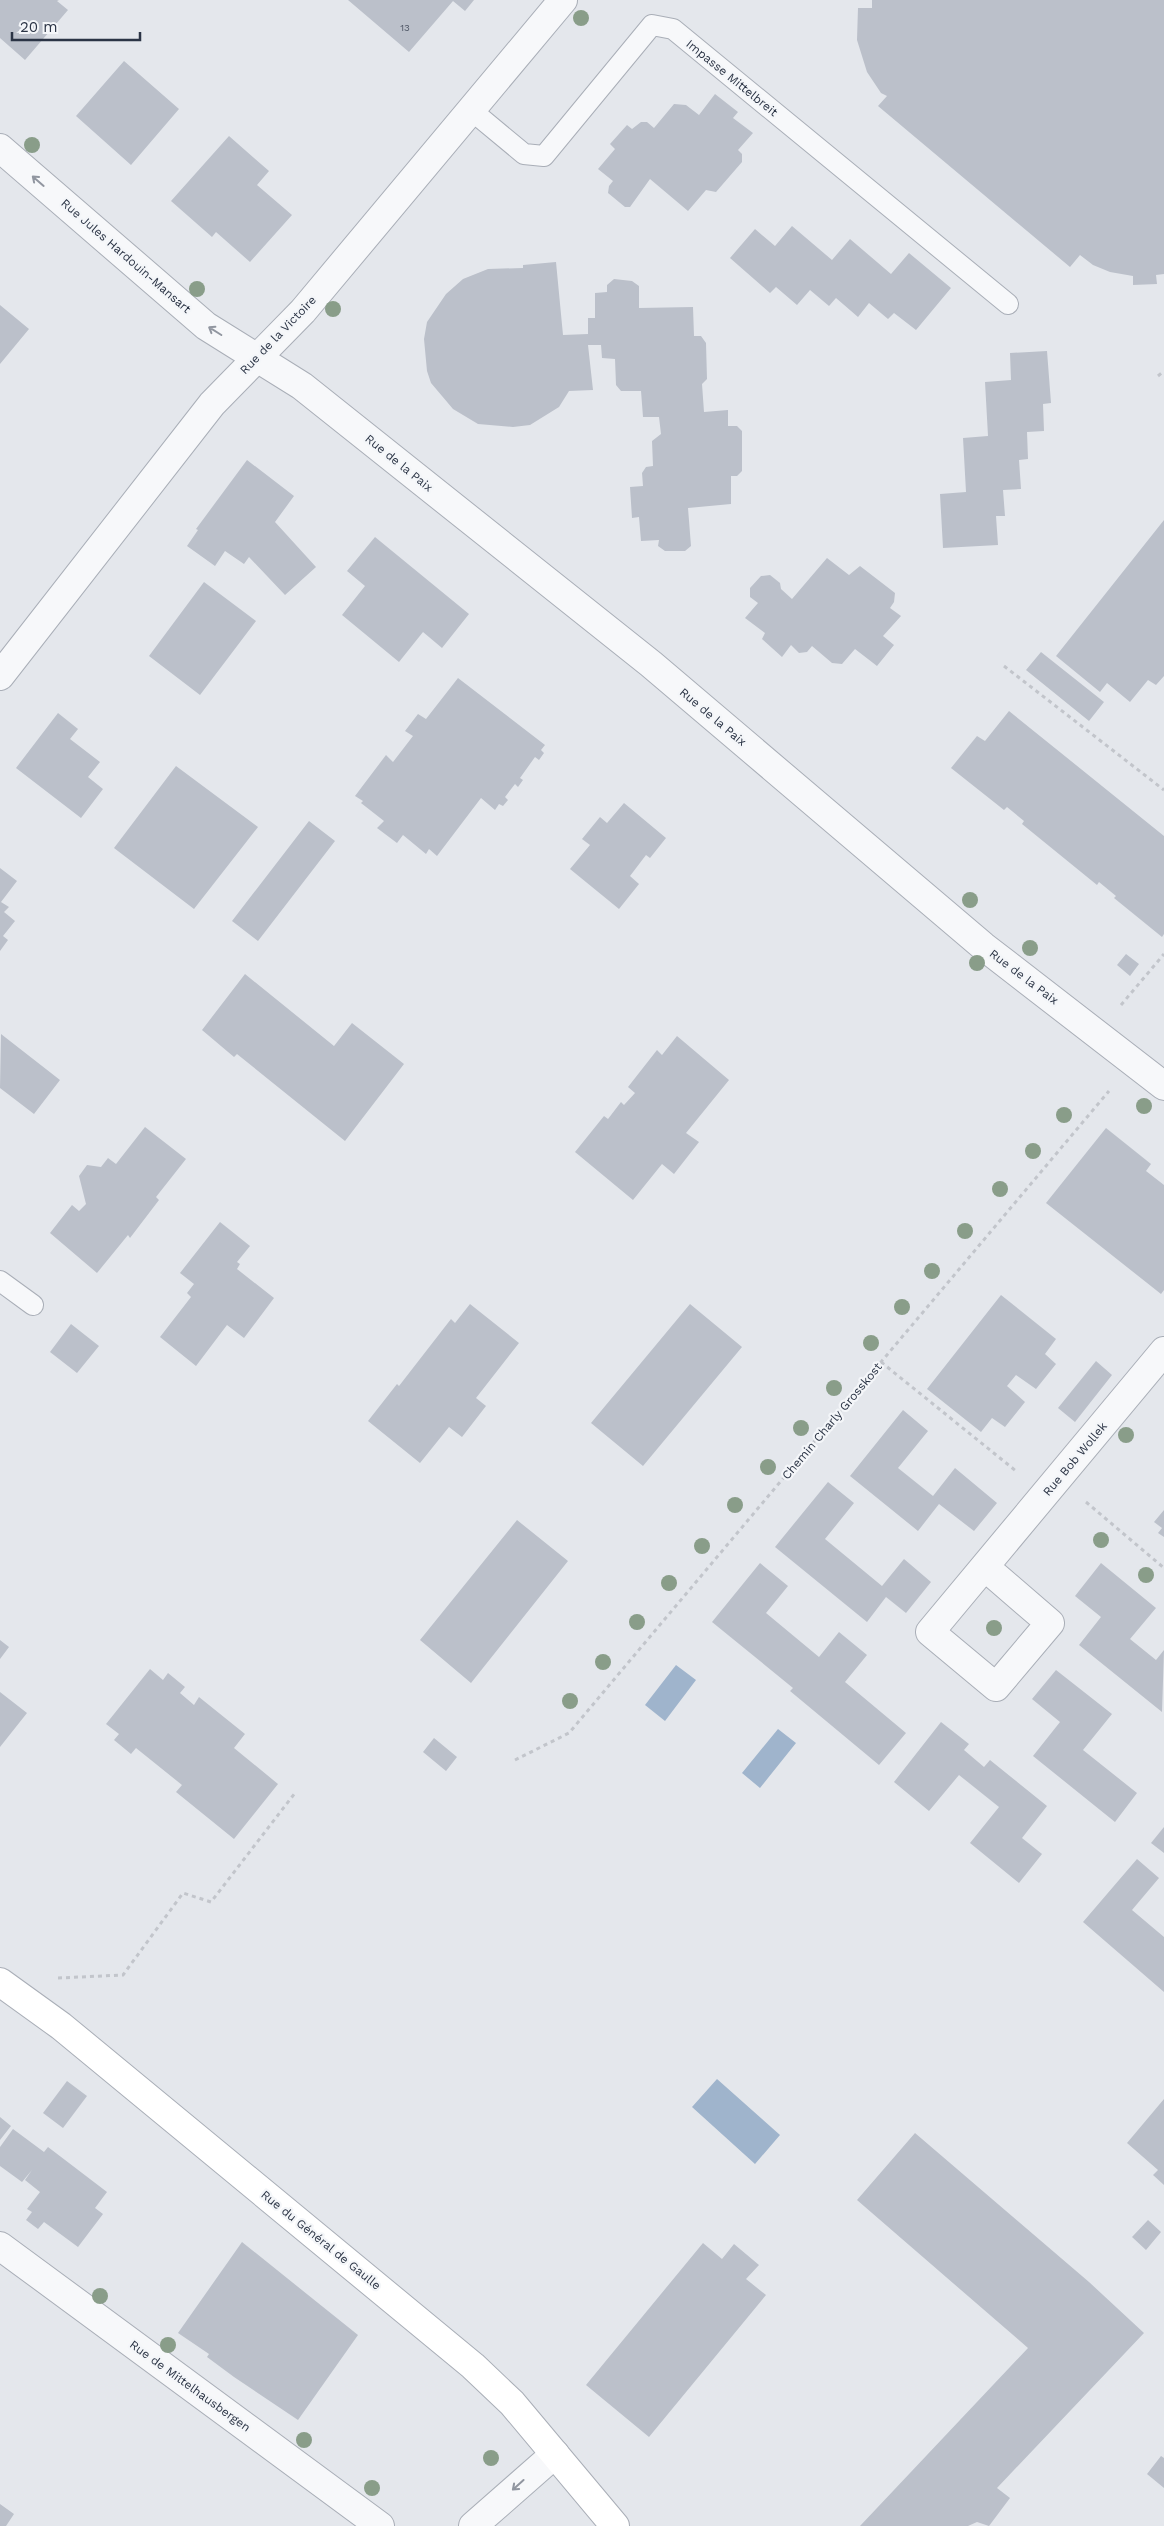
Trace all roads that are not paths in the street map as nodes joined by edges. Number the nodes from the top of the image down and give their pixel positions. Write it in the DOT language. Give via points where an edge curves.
graph roads {
  1 [pos="563,0"];
  2 [pos="471,110"];
  3 [pos="0,148"];
  4 [pos="1008,304"];
  5 [pos="256,358"];
  6 [pos="0,676"];
  7 [pos="1164,1086"];
  8 [pos="0,1281"];
  9 [pos="33,1306"];
  10 [pos="1164,1351"];
  11 [pos="985,1567"];
  12 [pos="0,1982"];
  13 [pos="0,2246"];
  14 [pos="555,2454"];
  15 [pos="380,2526"];
  16 [pos="473,2526"];
  17 [pos="615,2526"];
  1 -- 2 [label="street, Rue de la Victoire"];
  2 -- 4 [label="lane, Impasse Mittelbreit" via="524,154 544,156 652,25 673,28"];
  2 -- 5 [label="street, Rue de la Victoire" via="303,311"];
  5 -- 3 [label="street, Rue Jules Hardouin-Mansart, one-way" via="206,326"];
  5 -- 6 [label="street, Rue de la Victoire" via="212,404"];
  5 -- 7 [label="street, Rue de la Paix" via="302,386 643,658 983,946"];
  8 -- 9 [label="lane"];
  10 -- 11 [label="street, Rue Bob Wollek"];
  12 -- 14 [label="street, Rue du Général de Gaulle" via="61,2026 473,2366 512,2403"];
  13 -- 15 [label="street, Rue de Mittelhausbergen"];
  14 -- 16 [label="street, one-way"];
  14 -- 17 [label="street, Rue du Général de Gaulle"];
}
